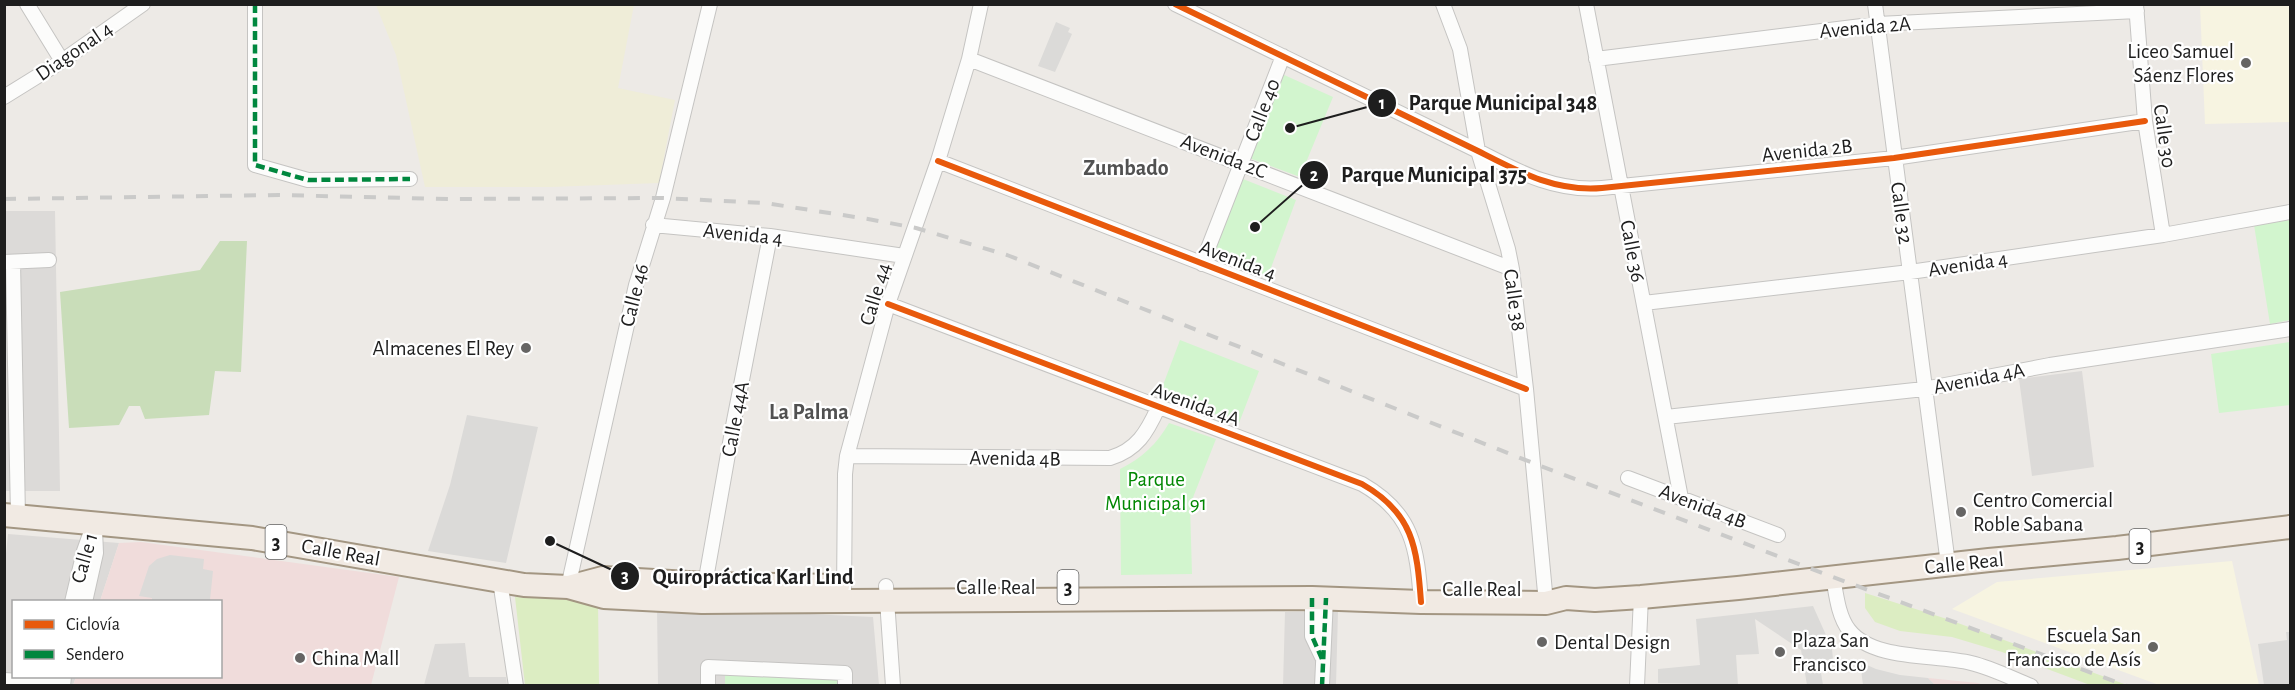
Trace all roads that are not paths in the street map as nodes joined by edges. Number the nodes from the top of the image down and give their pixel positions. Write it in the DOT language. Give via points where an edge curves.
graph roads {
  1 [pos="27,4"];
  2 [pos="143,4"];
  3 [pos="255,4"];
  4 [pos="710,4"];
  5 [pos="981,4"];
  6 [pos="1175,4"];
  7 [pos="1443,4"];
  8 [pos="1586,4"];
  9 [pos="1875,4"];
  10 [pos="2137,8"];
  11 [pos="1878,24"];
  12 [pos="1282,56"];
  13 [pos="969,59"];
  14 [pos="1596,59"];
  15 [pos="62,61"];
  16 [pos="4,97"];
  17 [pos="2145,121"];
  18 [pos="1478,151"];
  19 [pos="1894,158"];
  20 [pos="938,161"];
  21 [pos="1242,163"];
  22 [pos="410,179"];
  23 [pos="1620,186"];
  24 [pos="2290,212"];
  25 [pos="653,225"];
  26 [pos="2163,235"];
  27 [pos="770,236"];
  28 [pos="904,256"];
  29 [pos="49,260"];
  30 [pos="9,262"];
  31 [pos="1202,264"];
  32 [pos="1512,269"];
  33 [pos="1910,272"];
  34 [pos="1644,303"];
  35 [pos="888,304"];
  36 [pos="2290,329"];
  37 [pos="1526,389"];
  38 [pos="1924,389"];
  39 [pos="1158,408"];
  40 [pos="1666,417"];
  41 [pos="847,456"];
  42 [pos="1628,478"];
  43 [pos="1681,498"];
  44 [pos="11,515"];
  45 [pos="94,523"];
  46 [pos="2290,527"];
  47 [pos="1778,535"];
  48 [pos="1948,564"];
  49 [pos="1833,577"];
  50 [pos="501,581"];
  51 [pos="568,587"];
  52 [pos="704,593"];
  53 [pos="844,593"];
  54 [pos="886,594"];
  55 [pos="1421,596"];
  56 [pos="80,597"];
  57 [pos="1553,597"];
  58 [pos="1641,597"];
  59 [pos="1319,598"];
  60 [pos="4,680"];
  61 [pos="56,680"];
  62 [pos="516,686"];
  63 [pos="708,686"];
  64 [pos="845,686"];
  65 [pos="893,686"];
  66 [pos="1322,686"];
  67 [pos="1637,686"];
  68 [pos="2031,686"];
  1 -- 15 [label="street"];
  2 -- 15 [label="street, Diagonal 4"];
  3 -- 22 [label="street" via="255,165 308,180"];
  4 -- 25 [label="street, Calle 46"];
  5 -- 13 [label="street, Calle 44"];
  6 -- 12 [label="street, Avenida 2B"];
  7 -- 18 [label="street, Calle 38" via="1460,49"];
  8 -- 14 [label="street, Calle 36"];
  9 -- 11 [label="street, Calle 32"];
  10 -- 11 [label="street, Avenida 2A"];
  10 -- 17 [label="street, Calle 30"];
  11 -- 14 [label="street, Avenida 2A"];
  11 -- 19 [label="street, Calle 32"];
  12 -- 18 [label="street, Avenida 2B"];
  12 -- 21 [label="street, Calle 40"];
  13 -- 20 [label="street, Calle 44"];
  13 -- 21 [label="street, Avenida 2C"];
  14 -- 23 [label="street, Calle 36"];
  15 -- 16 [label="street, Diagonal 4"];
  17 -- 19 [label="street, Avenida 2B"];
  17 -- 26 [label="street, Calle 30"];
  18 -- 23 [label="street, Avenida 2B" via="1544,183 1574,189"];
  18 -- 32 [label="street, Calle 38"];
  19 -- 23 [label="street, Avenida 2B"];
  19 -- 33 [label="street, Calle 32"];
  20 -- 28 [label="street, Calle 44"];
  20 -- 31 [label="street, Avenida 4"];
  21 -- 31 [label="street, Calle 40"];
  21 -- 32 [label="street, Avenida 2C"];
  23 -- 34 [label="street, Calle 36"];
  24 -- 26 [label="street, Avenida 4"];
  25 -- 27 [label="street, Avenida 4"];
  25 -- 51 [label="street, Calle 46"];
  26 -- 33 [label="street, Avenida 4"];
  27 -- 28 [label="street, Avenida 4"];
  27 -- 52 [label="street, Calle 44A"];
  28 -- 35 [label="street, Calle 44"];
  29 -- 30 [label="street"];
  30 -- 44 [label="street"];
  31 -- 37 [label="street, Avenida 4"];
  32 -- 37 [label="street, Calle 38"];
  33 -- 34 [label="street, Avenida 4"];
  33 -- 38 [label="street, Calle 32"];
  34 -- 40 [label="street, Calle 36"];
  35 -- 39 [label="street, Avenida 4A"];
  35 -- 41 [label="street, Calle 44"];
  36 -- 38 [label="street, Avenida 4A" via="2050,365"];
  37 -- 57 [label="street, Calle 38"];
  38 -- 40 [label="street, Avenida 4A"];
  38 -- 48 [label="street, Calle 32"];
  39 -- 41 [label="street, Avenida 4B" via="1139,443 1110,458"];
  39 -- 55 [label="street, Avenida 4A" via="1377,493 1405,523"];
  40 -- 43 [label="street, Calle 36"];
  41 -- 53 [label="street, Calle 44"];
  42 -- 43 [label="street, Avenida 4B"];
  43 -- 47 [label="street, Avenida 4B"];
  44 -- 45 [label="main road, Calle Real / 3"];
  45 -- 50 [label="main road, Calle Real / 3" via="252,538"];
  45 -- 56 [label="street, Calle 1" via="96,553"];
  46 -- 48 [label="main road, Calle Real / 3"];
  48 -- 49 [label="main road, Calle Real / 3"];
  49 -- 58 [label="main road, Calle Real / 3"];
  49 -- 68 [label="street" via="1845,623 1864,641 1898,653 1969,662"];
  50 -- 51 [label="main road, Calle Real / 3"];
  50 -- 62 [label="street"];
  51 -- 52 [label="main road, Calle Real / 3" via="603,578"];
  52 -- 53 [label="main road, Calle Real / 3"];
  53 -- 54 [label="main road, Calle Real / 3"];
  54 -- 55 [label="main road, Calle Real / 3" via="1318,587"];
  54 -- 59 [label="main road, Calle Real / 3"];
  54 -- 65 [label="street"];
  55 -- 57 [label="main road, Calle Real / 3"];
  55 -- 59 [label="main road, Calle Real / 3"];
  57 -- 58 [label="main road, Calle Real / 3"];
  58 -- 67 [label="street"];
  59 -- 66 [label="street" via="1312,636 1324,662"];
  60 -- 61 [label="street"];
  63 -- 64 [label="street" via="708,667 845,673"];
}
